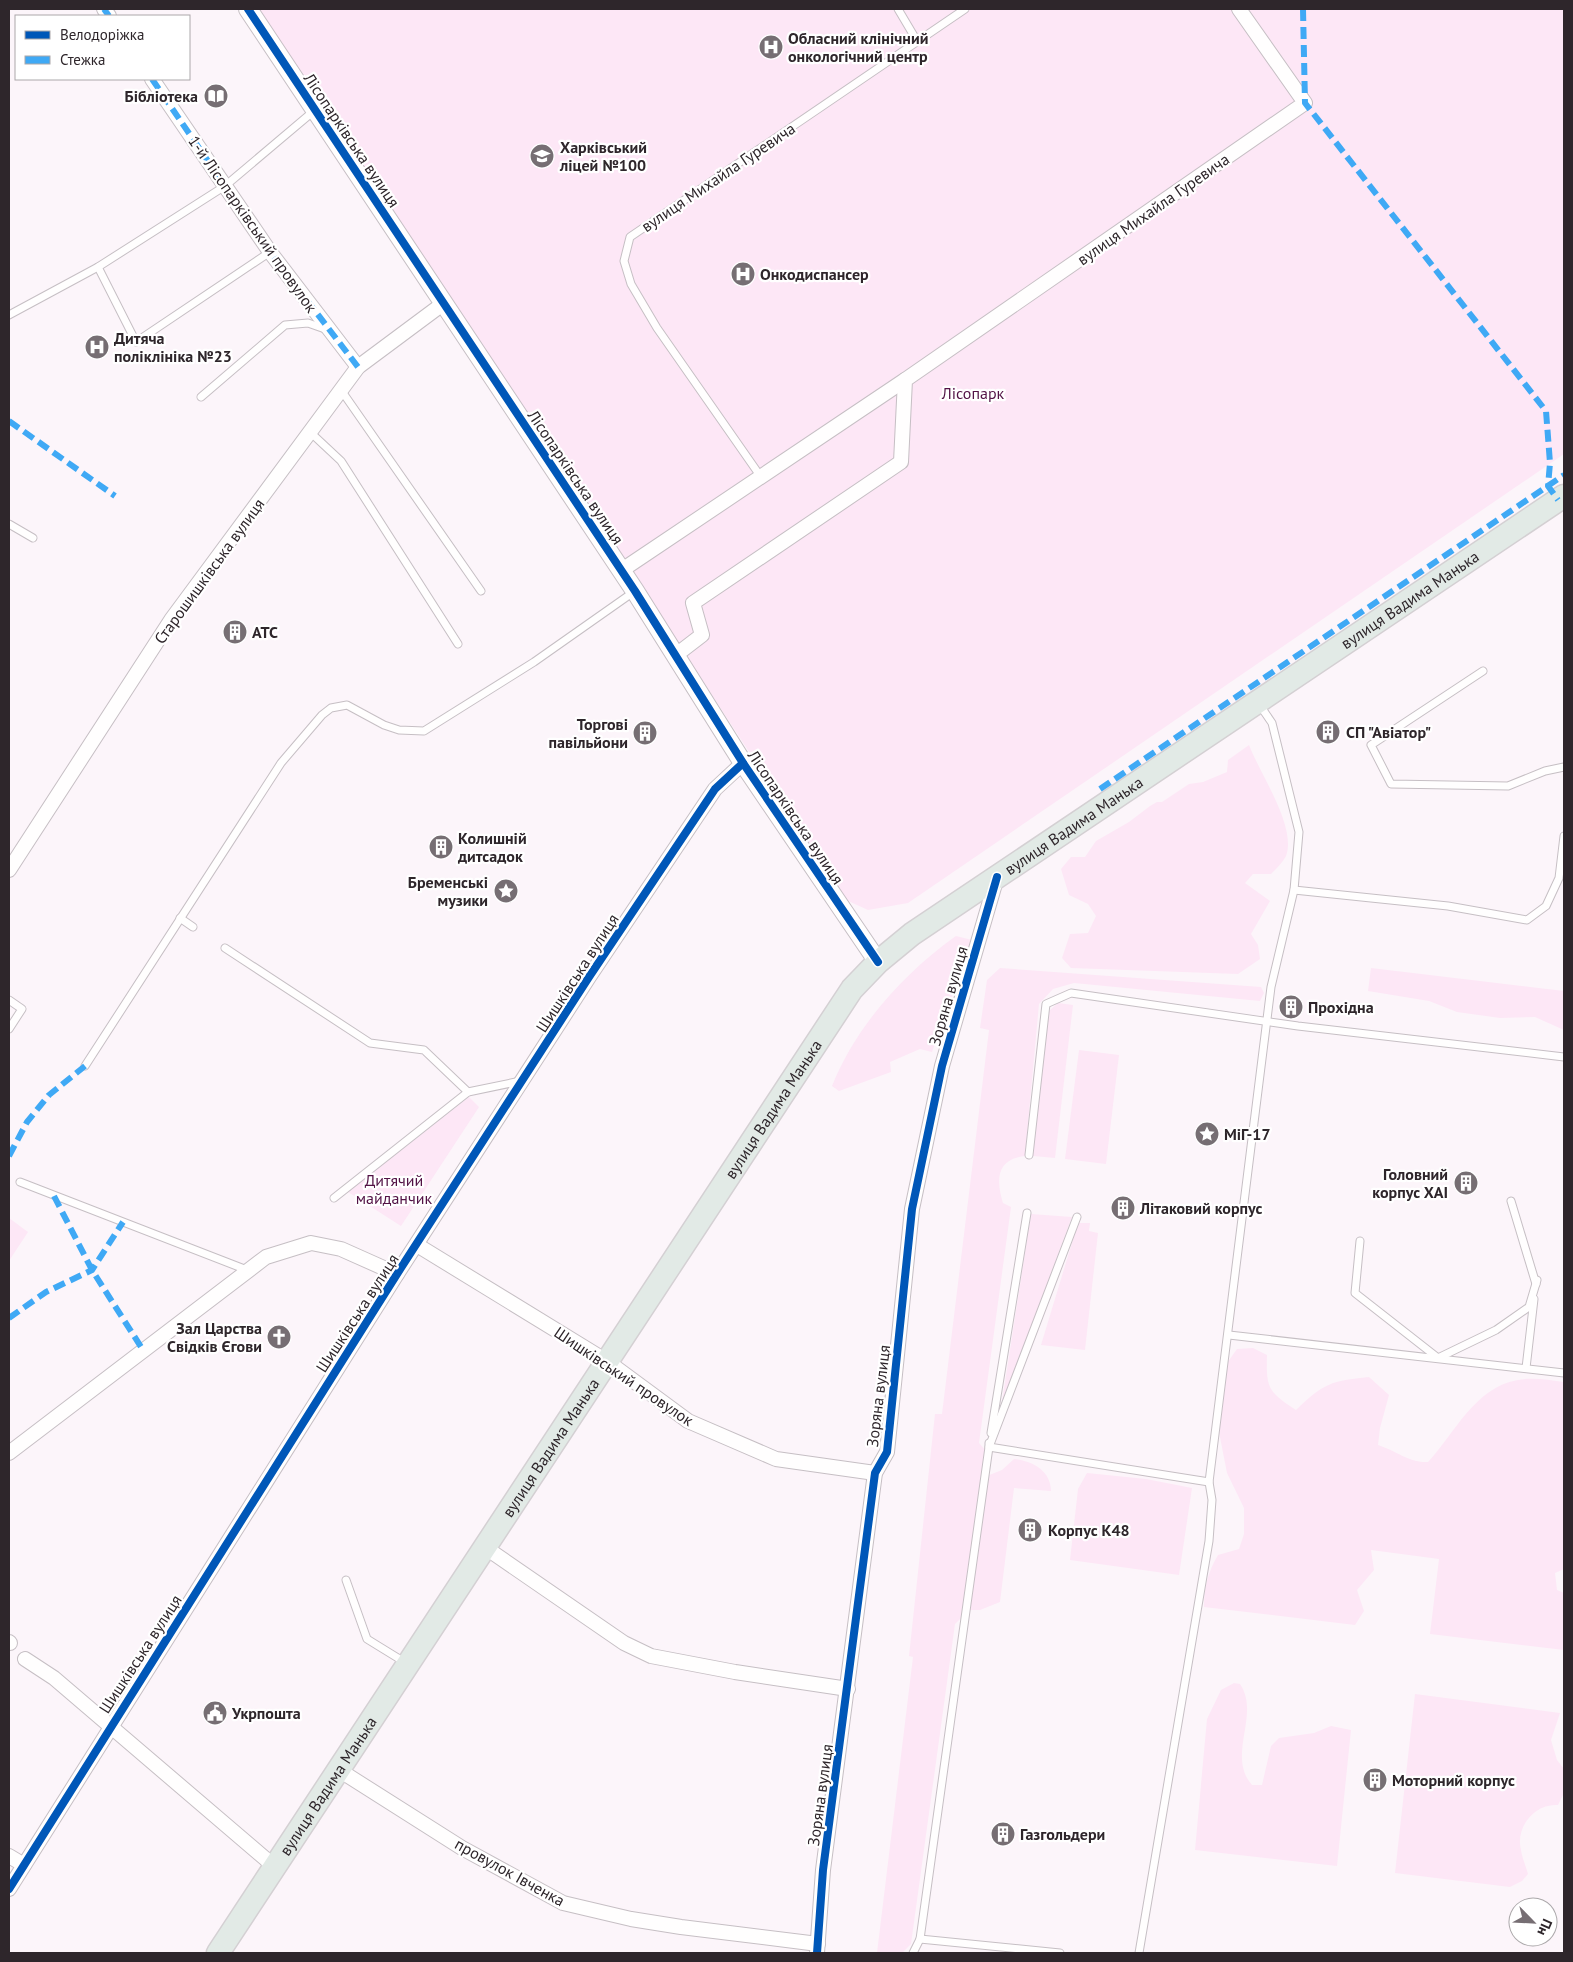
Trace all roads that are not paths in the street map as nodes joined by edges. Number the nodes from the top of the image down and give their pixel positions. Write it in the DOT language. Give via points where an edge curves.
graph roads {
  1 [pos="248,9"];
  2 [pos="898,9"];
  3 [pos="965,9"];
  4 [pos="1239,9"];
  5 [pos="917,41"];
  6 [pos="153,80"];
  7 [pos="315,110"];
  8 [pos="225,186"];
  9 [pos="270,252"];
  10 [pos="98,267"];
  11 [pos="444,303"];
  12 [pos="9,315"];
  13 [pos="330,331"];
  14 [pos="358,367"];
  15 [pos="905,380"];
  16 [pos="341,390"];
  17 [pos="201,397"];
  18 [pos="310,432"];
  19 [pos="761,477"];
  20 [pos="1561,501"];
  21 [pos="9,524"];
  22 [pos="33,538"];
  23 [pos="622,570"];
  24 [pos="481,591"];
  25 [pos="635,591"];
  26 [pos="458,644"];
  27 [pos="676,655"];
  28 [pos="1483,671"];
  29 [pos="1258,702"];
  30 [pos="743,763"];
  31 [pos="1564,767"];
  32 [pos="1564,836"];
  33 [pos="9,870"];
  34 [pos="997,877"];
  35 [pos="1294,890"];
  36 [pos="180,918"];
  37 [pos="193,927"];
  38 [pos="225,948"];
  39 [pos="878,962"];
  40 [pos="9,1000"];
  41 [pos="1269,1021"];
  42 [pos="9,1029"];
  43 [pos="1564,1057"];
  44 [pos="85,1066"];
  45 [pos="524,1081"];
  46 [pos="468,1092"];
  47 [pos="1029,1155"];
  48 [pos="20,1182"];
  49 [pos="334,1198"];
  50 [pos="1511,1201"];
  51 [pos="1027,1213"];
  52 [pos="1077,1217"];
  53 [pos="1360,1241"];
  54 [pos="417,1245"];
  55 [pos="247,1270"];
  56 [pos="397,1274"];
  57 [pos="1537,1280"];
  58 [pos="1229,1335"];
  59 [pos="1438,1358"];
  60 [pos="608,1362"];
  61 [pos="1526,1368"];
  62 [pos="1564,1372"];
  63 [pos="989,1447"];
  64 [pos="9,1453"];
  65 [pos="875,1473"];
  66 [pos="1209,1482"];
  67 [pos="486,1548"];
  68 [pos="346,1580"];
  69 [pos="25,1659"];
  70 [pos="408,1665"];
  71 [pos="848,1689"];
  72 [pos="110,1725"];
  73 [pos="339,1770"];
  74 [pos="9,1856"];
  75 [pos="24,1865"];
  76 [pos="275,1867"];
  77 [pos="9,1889"];
  78 [pos="920,1939"];
  79 [pos="817,1949"];
  80 [pos="218,1953"];
  81 [pos="913,1953"];
  82 [pos="1060,1953"];
  83 [pos="1139,1953"];
  1 -- 7 [label="street, Лісопарківська вулиця"];
  2 -- 5 [label="lane"];
  3 -- 5 [label="lane, вулиця Михайла Гуревича"];
  4 -- 15 [label="street, вулиця Михайла Гуревича" via="1305,103"];
  5 -- 19 [label="lane, вулиця Михайла Гуревича" via="630,237 625,248 626,273 635,291 657,328"];
  6 -- 8 [label="street, 1-й Лісопарківський провулок"];
  7 -- 8 [label="lane"];
  7 -- 11 [label="street, Лісопарківська вулиця"];
  8 -- 9 [label="street, 1-й Лісопарківський провулок"];
  8 -- 10 [label="lane"];
  9 -- 10 [label="lane" via="136,342"];
  9 -- 13 [label="street, 1-й Лісопарківський провулок"];
  10 -- 12 [label="lane"];
  11 -- 14 [label="street, Старошишківська вулиця"];
  11 -- 23 [label="street, Лісопарківська вулиця"];
  13 -- 14 [label="street, 1-й Лісопарківський провулок"];
  13 -- 17 [label="lane" via="308,323 285,325"];
  14 -- 16 [label="street, Старошишківська вулиця"];
  15 -- 19 [label="street, вулиця Михайла Гуревича"];
  15 -- 27 [label="street" via="901,462 694,603 702,635"];
  16 -- 18 [label="street, Старошишківська вулиця"];
  16 -- 24 [label="lane"];
  18 -- 26 [label="lane" via="341,461"];
  18 -- 33 [label="street, Старошишківська вулиця" via="171,620"];
  19 -- 23 [label="street, вулиця Михайла Гуревича"];
  20 -- 29 [label="main road, вулиця Вадима Манька"];
  21 -- 22 [label="lane"];
  23 -- 25 [label="street, Лісопарківська вулиця"];
  25 -- 27 [label="street, Лісопарківська вулиця"];
  25 -- 36 [label="lane" via="534,662 424,732 384,725 347,705 331,708 281,763"];
  27 -- 30 [label="street, Лісопарківська вулиця"];
  28 -- 31 [label="lane" via="1372,745 1391,784 1508,786"];
  29 -- 34 [label="main road, вулиця Вадима Манька"];
  29 -- 35 [label="lane" via="1272,723 1299,832"];
  30 -- 39 [label="street, Лісопарківська вулиця"];
  30 -- 45 [label="street, Шишківська вулиця" via="715,789"];
  32 -- 35 [label="lane" via="1559,878 1546,906 1527,920 1448,906"];
  34 -- 39 [label="main road, вулиця Вадима Манька" via="912,934"];
  34 -- 65 [label="street, Зоряна вулиця" via="942,1066 912,1208 887,1452"];
  35 -- 41 [label="lane" via="1271,986"];
  36 -- 37 [label="lane"];
  36 -- 44 [label="lane"];
  38 -- 46 [label="lane" via="370,1043 424,1050"];
  39 -- 60 [label="main road, вулиця Вадима Манька" via="839,1008"];
  40 -- 42 [label="lane" via="22,1010"];
  41 -- 43 [label="lane"];
  41 -- 47 [label="lane" via="1070,993 1046,1004"];
  41 -- 58 [label="lane"];
  45 -- 46 [label="lane"];
  45 -- 54 [label="street, Шишківська вулиця"];
  46 -- 49 [label="lane"];
  48 -- 55 [label="lane"];
  50 -- 57 [label="lane"];
  51 -- 63 [label="lane"];
  52 -- 63 [label="lane"];
  53 -- 59 [label="lane" via="1355,1293"];
  54 -- 56 [label="street, Шишківська вулиця"];
  54 -- 60 [label="street, Шишківський провулок"];
  55 -- 56 [label="street, Шишківська вулиця" via="266,1257 311,1243 341,1250"];
  55 -- 64 [label="street, Шишківська вулиця"];
  56 -- 72 [label="street, Шишківська вулиця"];
  57 -- 59 [label="lane" via="1529,1307 1496,1330"];
  57 -- 61 [label="lane"];
  58 -- 59 [label="lane"];
  58 -- 66 [label="lane"];
  59 -- 61 [label="lane"];
  60 -- 65 [label="street, Шишківський провулок" via="688,1421 737,1444 776,1459"];
  60 -- 67 [label="main road, вулиця Вадима Манька"];
  61 -- 62 [label="lane"];
  63 -- 66 [label="lane"];
  63 -- 78 [label="lane"];
  65 -- 71 [label="street, Зоряна вулиця"];
  66 -- 83 [label="lane" via="1212,1500 1209,1541"];
  67 -- 70 [label="main road, вулиця Вадима Манька"];
  67 -- 71 [label="street" via="624,1643 650,1656"];
  68 -- 70 [label="lane" via="367,1639"];
  69 -- 72 [label="street" via="54,1678"];
  70 -- 73 [label="main road, вулиця Вадима Манька"];
  71 -- 79 [label="street, Зоряна вулиця"];
  72 -- 75 [label="street, Шишківська вулиця"];
  72 -- 76 [label="street"];
  73 -- 76 [label="main road, вулиця Вадима Манька"];
  73 -- 79 [label="street, провулок Івченка" via="462,1848 563,1903 631,1919"];
  74 -- 75 [label="street"];
  75 -- 77 [label="street, Шишківська вулиця"];
  76 -- 80 [label="main road, вулиця Вадима Манька"];
  78 -- 81 [label="lane"];
  78 -- 82 [label="lane"];
}
